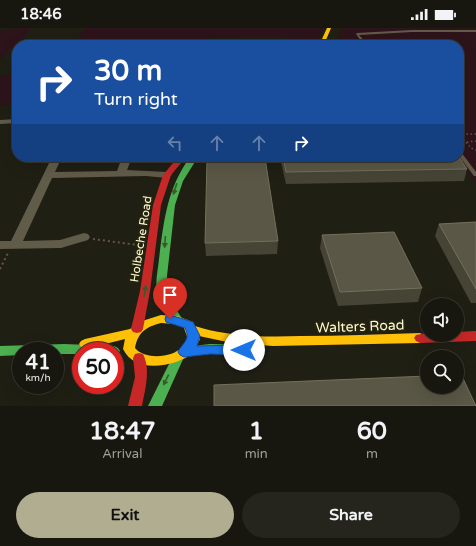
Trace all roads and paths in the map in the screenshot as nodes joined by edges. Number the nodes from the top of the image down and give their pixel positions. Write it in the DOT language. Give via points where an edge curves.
graph roads {
  1 [pos="329,28"];
  2 [pos="336,28"];
  3 [pos="476,32"];
  4 [pos="324,40"];
  5 [pos="330,40"];
  6 [pos="362,40"];
  7 [pos="12,121"];
  8 [pos="0,122"];
  9 [pos="464,134"];
  10 [pos="476,134"];
  11 [pos="464,140"];
  12 [pos="476,141"];
  13 [pos="466,142"];
  14 [pos="476,150"];
  15 [pos="464,159"];
  16 [pos="56,162"];
  17 [pos="125,162"];
  18 [pos="178,162"];
  19 [pos="189,162"];
  20 [pos="121,174"];
  21 [pos="49,175"];
  22 [pos="167,175"];
  23 [pos="476,175"];
  24 [pos="84,237"];
  25 [pos="0,245"];
  26 [pos="14,245"];
  27 [pos="151,247"];
  28 [pos="0,269"];
  29 [pos="177,320"];
  30 [pos="192,329"];
  31 [pos="135,331"];
  32 [pos="476,336"];
  33 [pos="294,342"];
  34 [pos="64,349"];
  35 [pos="72,349"];
  36 [pos="0,351"];
  37 [pos="12,351"];
  38 [pos="124,353"];
  39 [pos="181,354"];
  40 [pos="136,355"];
  41 [pos="134,406"];
  42 [pos="155,406"];
  1 -- 4 [label="street"];
  2 -- 5 [label="street"];
  3 -- 6 [label="lane" via="412,31 357,34"];
  7 -- 8 [label="street"];
  9 -- 10 [label="path"];
  11 -- 13 [label="path"];
  12 -- 13 [label="path"];
  13 -- 14 [label="path"];
  15 -- 23 [label="lane"];
  16 -- 21 [label="street"];
  17 -- 20 [label="street"];
  18 -- 22 [label="street, Holbeche Road"];
  19 -- 29 [label="street, Holbeche Road, one-way" via="175,188 166,232 162,288 166,304"];
  20 -- 21 [label="street"];
  20 -- 22 [label="street"];
  21 -- 26 [label="street"];
  22 -- 27 [label="street, Holbeche Road" via="157,205"];
  24 -- 26 [label="street" via="61,244"];
  24 -- 27 [label="path"];
  25 -- 26 [label="street"];
  26 -- 28 [label="path"];
  31 -- 27 [label="street, Holbeche Road, one-way" via="145,291"];
  29 -- 30 [label="street"];
  29 -- 31 [label="street" via="152,321"];
  30 -- 33 [label="street, Walters Road" via="214,337"];
  30 -- 39 [label="street" via="194,336 191,344"];
  31 -- 34 [label="street"];
  31 -- 40 [label="street" via="129,340 129,346"];
  32 -- 33 [label="street, Walters Road"];
  33 -- 39 [label="street, Walters Road" via="275,347"];
  34 -- 35 [label="street"];
  36 -- 37 [label="street"];
  38 -- 40 [label="street"];
  39 -- 40 [label="street" via="158,361"];
  39 -- 42 [label="street, one-way"];
  40 -- 41 [label="street" via="142,376"];
}
